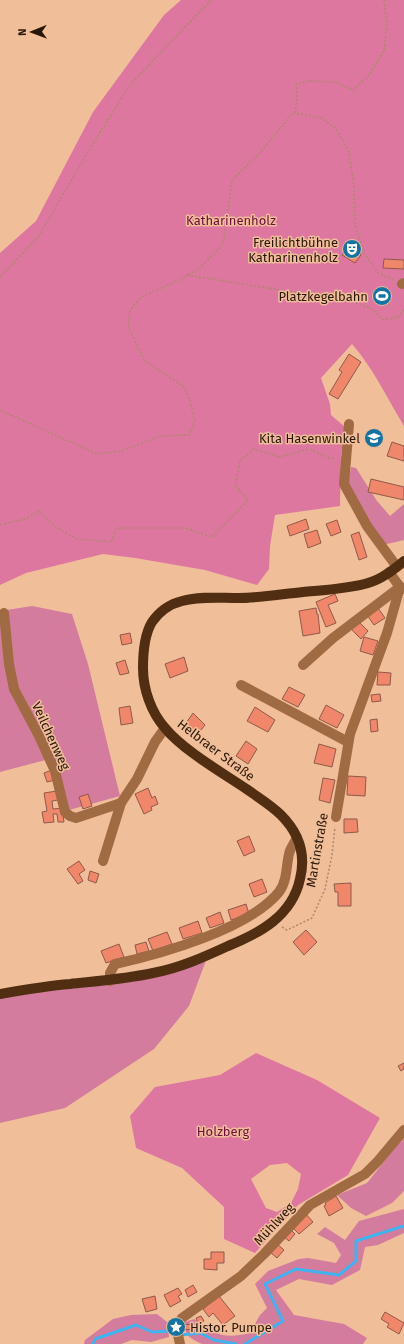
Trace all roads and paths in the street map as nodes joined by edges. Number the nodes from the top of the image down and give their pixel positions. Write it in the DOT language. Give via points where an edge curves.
graph roads {
  1 [pos="212,0"];
  2 [pos="384,0"];
  3 [pos="295,111"];
  4 [pos="187,276"];
  5 [pos="0,277"];
  6 [pos="403,284"];
  7 [pos="404,310"];
  8 [pos="0,410"];
  9 [pos="350,424"];
  10 [pos="345,461"];
  11 [pos="0,525"];
  12 [pos="397,567"];
  13 [pos="402,588"];
  14 [pos="4,613"];
  15 [pos="303,665"];
  16 [pos="241,685"];
  17 [pos="165,728"];
  18 [pos="348,742"];
  19 [pos="121,803"];
  20 [pos="336,817"];
  21 [pos="297,838"];
  22 [pos="103,861"];
  23 [pos="272,923"];
  24 [pos="110,980"];
  25 [pos="0,994"];
  26 [pos="404,1130"];
  27 [pos="180,1344"];
  1 -- 5 [label="path" via="129,86 39,236"];
  2 -- 3 [label="path" via="387,23 384,51 367,78 353,90 336,82 310,81 296,84"];
  3 -- 4 [label="path" via="258,155 232,180 223,244 200,268"];
  3 -- 6 [label="path" via="322,118 336,129 348,149 354,185 355,224 364,253 378,273"];
  4 -- 7 [label="path" via="299,293 339,294 370,308 384,320 398,317"];
  4 -- 8 [label="path" via="141,297 130,310 128,326 144,360 184,388 195,420 189,435 160,436 121,451 97,454"];
  9 -- 10 [label="street"];
  10 -- 11 [label="path" via="309,449 279,457 254,449 240,461 235,485 248,500 212,537 186,528 117,528 111,542 77,539 57,528 40,511 28,518"];
  10 -- 12 [label="street" via="344,484 349,496"];
  12 -- 13 [label="street"];
  12 -- 17 [label="main road, Helbraer Straße" via="369,582 337,588 259,597 187,600 167,608 156,617 149,629 143,665 149,699"];
  13 -- 15 [label="street" via="333,638"];
  13 -- 18 [label="street, Martinstraße"];
  14 -- 19 [label="street, Veilchenweg" via="14,690 55,771 65,812 76,818"];
  16 -- 18 [label="street"];
  17 -- 19 [label="street"];
  17 -- 21 [label="main road, Helbraer Straße" via="192,752 272,807 287,822"];
  18 -- 20 [label="street, Martinstraße"];
  19 -- 22 [label="street"];
  20 -- 23 [label="path, Martinstraße" via="325,889 312,918 287,930"];
  21 -- 23 [label="main road, Helbraer Straße" via="303,861 299,888 289,905"];
  21 -- 24 [label="street" via="289,853 286,876 280,891 266,906 248,918 206,936 115,964 110,973"];
  23 -- 24 [label="main road, Helbraer Straße" via="246,939 186,964 154,973"];
  24 -- 25 [label="main road, Helbraer Straße"];
  26 -- 27 [label="street, Mühlweg" via="365,1174 310,1205 241,1276 182,1318 177,1333"];
}
